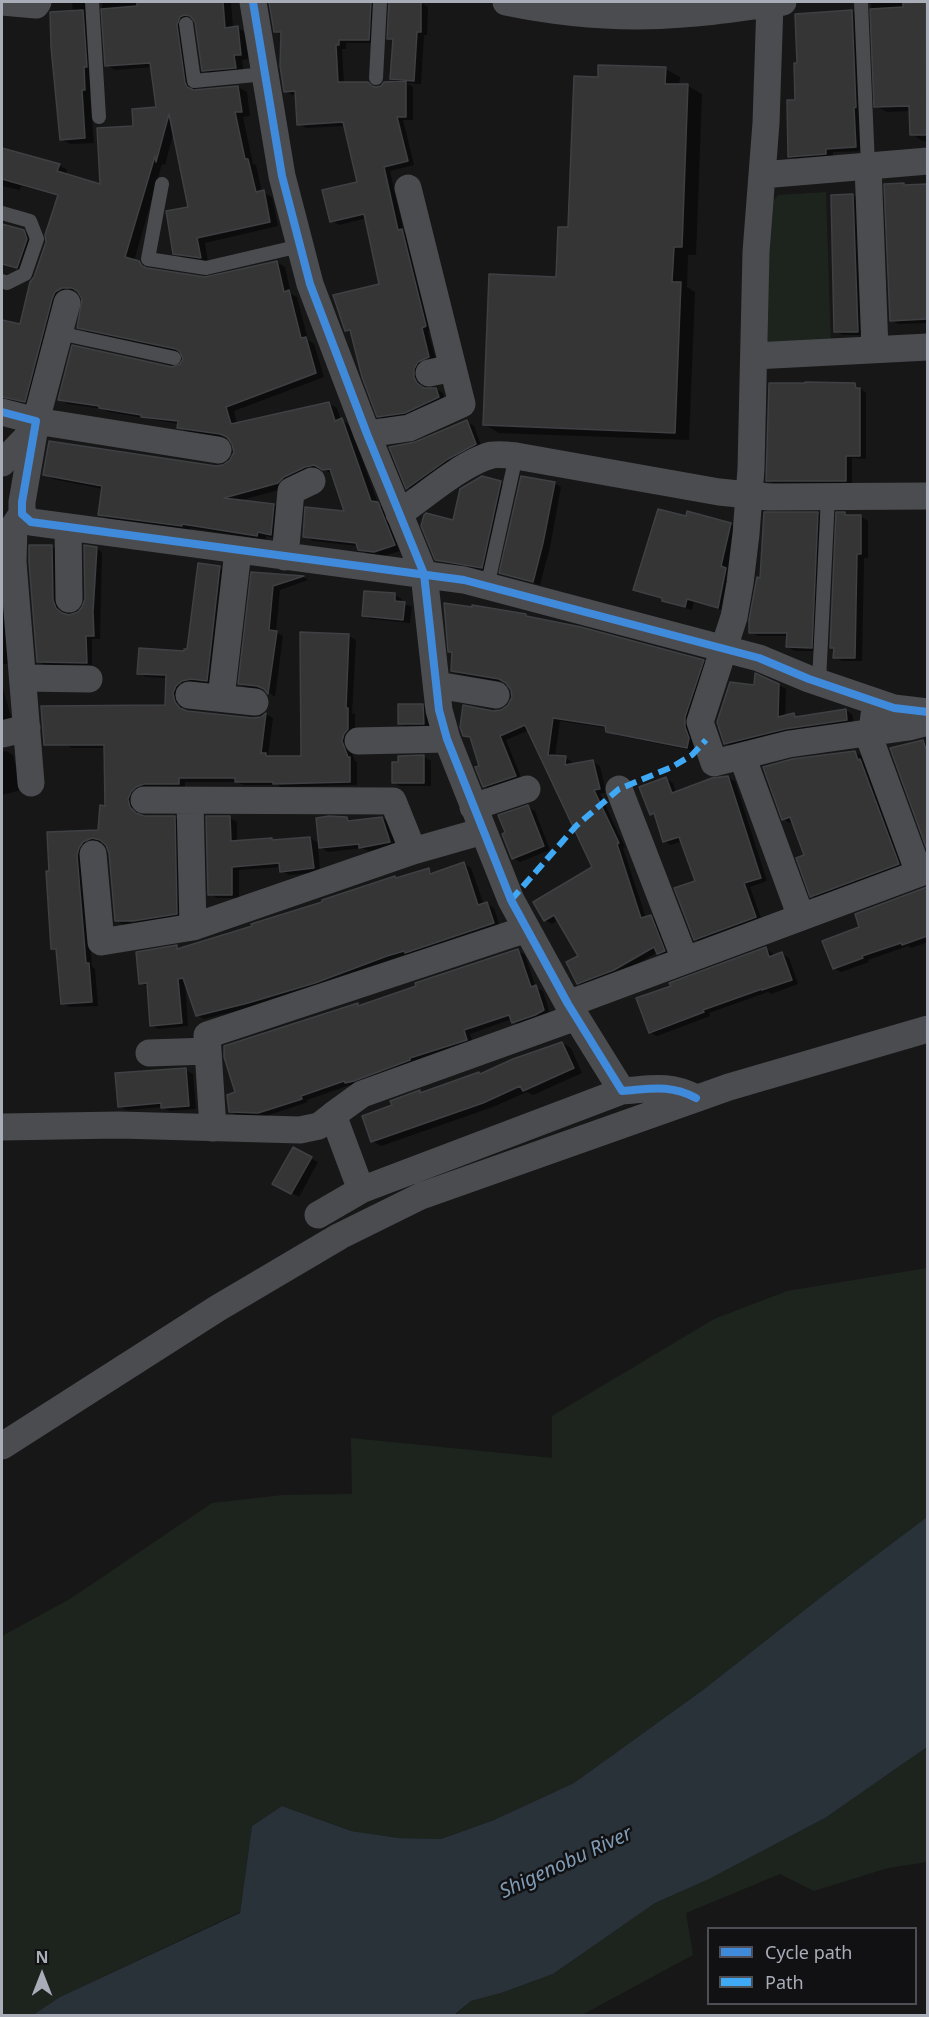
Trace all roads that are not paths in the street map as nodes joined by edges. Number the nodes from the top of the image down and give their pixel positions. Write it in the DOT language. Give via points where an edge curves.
graph roads {
  1 [pos="2,2"];
  2 [pos="92,2"];
  3 [pos="254,2"];
  4 [pos="380,2"];
  5 [pos="506,2"];
  6 [pos="777,2"];
  7 [pos="861,2"];
  8 [pos="44,3"];
  9 [pos="684,8"];
  10 [pos="186,24"];
  11 [pos="265,74"];
  12 [pos="376,78"];
  13 [pos="99,117"];
  14 [pos="927,161"];
  15 [pos="868,166"];
  16 [pos="762,175"];
  17 [pos="162,184"];
  18 [pos="408,188"];
  19 [pos="2,213"];
  20 [pos="300,246"];
  21 [pos="2,281"];
  22 [pos="67,303"];
  23 [pos="59,333"];
  24 [pos="927,346"];
  25 [pos="875,349"];
  26 [pos="754,356"];
  27 [pos="174,358"];
  28 [pos="2,412"];
  29 [pos="35,425"];
  30 [pos="367,434"];
  31 [pos="218,450"];
  32 [pos="516,456"];
  33 [pos="2,463"];
  34 [pos="312,481"];
  35 [pos="749,496"];
  36 [pos="828,496"];
  37 [pos="927,496"];
  38 [pos="22,514"];
  39 [pos="399,514"];
  40 [pos="68,527"];
  41 [pos="238,551"];
  42 [pos="285,557"];
  43 [pos="424,574"];
  44 [pos="487,587"];
  45 [pos="69,599"];
  46 [pos="723,649"];
  47 [pos="22,678"];
  48 [pos="89,679"];
  49 [pos="819,682"];
  50 [pos="437,685"];
  51 [pos="189,695"];
  52 [pos="496,695"];
  53 [pos="221,698"];
  54 [pos="864,699"];
  55 [pos="255,702"];
  56 [pos="927,712"];
  57 [pos="927,723"];
  58 [pos="14,731"];
  59 [pos="872,732"];
  60 [pos="447,739"];
  61 [pos="358,741"];
  62 [pos="742,756"];
  63 [pos="32,783"];
  64 [pos="527,789"];
  65 [pos="619,789"];
  66 [pos="144,800"];
  67 [pos="190,801"];
  68 [pos="478,819"];
  69 [pos="413,851"];
  70 [pos="93,854"];
  71 [pos="923,871"];
  72 [pos="801,917"];
  73 [pos="193,927"];
  74 [pos="527,929"];
  75 [pos="685,960"];
  76 [pos="572,1010"];
  77 [pos="927,1029"];
  78 [pos="208,1050"];
  79 [pos="149,1053"];
  80 [pos="622,1091"];
  81 [pos="696,1098"];
  82 [pos="333,1115"];
  83 [pos="2,1126"];
  84 [pos="213,1128"];
  85 [pos="361,1190"];
  86 [pos="318,1215"];
  87 [pos="2,1446"];
  1 -- 8 [label="street"];
  2 -- 13 [label="lane"];
  3 -- 11 [label="street"];
  4 -- 12 [label="lane"];
  5 -- 9 [label="street" via="612,16"];
  6 -- 9 [label="street"];
  6 -- 16 [label="street"];
  7 -- 15 [label="lane"];
  10 -- 11 [label="lane" via="194,81"];
  11 -- 20 [label="street" via="282,176"];
  14 -- 15 [label="street"];
  15 -- 16 [label="street"];
  15 -- 25 [label="street"];
  16 -- 26 [label="street"];
  17 -- 20 [label="lane" via="148,259 206,268"];
  18 -- 30 [label="street" via="441,371 462,404 409,428"];
  19 -- 21 [label="lane" via="30,221 37,239 25,274 8,283"];
  20 -- 30 [label="street" via="310,284"];
  22 -- 23 [label="street"];
  23 -- 27 [label="lane"];
  23 -- 29 [label="street"];
  24 -- 25 [label="street"];
  25 -- 26 [label="street"];
  26 -- 35 [label="street"];
  28 -- 29 [label="street"];
  29 -- 31 [label="street"];
  29 -- 33 [label="street"];
  29 -- 38 [label="street"];
  30 -- 39 [label="street"];
  32 -- 35 [label="street"];
  32 -- 39 [label="street" via="495,454 480,459"];
  32 -- 44 [label="lane"];
  34 -- 42 [label="street" via="291,491"];
  35 -- 36 [label="street"];
  35 -- 46 [label="street" via="740,583"];
  36 -- 37 [label="street"];
  36 -- 49 [label="lane"];
  38 -- 40 [label="street" via="31,522"];
  38 -- 47 [label="street" via="14,526 13,562"];
  39 -- 43 [label="street"];
  40 -- 41 [label="street"];
  40 -- 45 [label="street"];
  41 -- 42 [label="street"];
  41 -- 53 [label="street"];
  42 -- 43 [label="street"];
  43 -- 44 [label="street"];
  43 -- 50 [label="street"];
  44 -- 46 [label="street"];
  46 -- 49 [label="street" via="759,658"];
  46 -- 62 [label="street" via="700,722 714,763"];
  47 -- 48 [label="street"];
  47 -- 58 [label="street"];
  49 -- 54 [label="street"];
  50 -- 52 [label="street"];
  50 -- 60 [label="street" via="438,710"];
  51 -- 53 [label="street"];
  53 -- 55 [label="street"];
  54 -- 56 [label="street"];
  54 -- 59 [label="street" via="874,713"];
  57 -- 59 [label="street"];
  58 -- 63 [label="street"];
  59 -- 62 [label="street" via="789,744"];
  59 -- 71 [label="street" via="871,742"];
  60 -- 61 [label="street"];
  60 -- 68 [label="street"];
  62 -- 72 [label="street"];
  64 -- 68 [label="street"];
  65 -- 75 [label="street"];
  66 -- 67 [label="street"];
  67 -- 69 [label="street" via="393,801"];
  67 -- 73 [label="street"];
  68 -- 69 [label="street"];
  68 -- 74 [label="street"];
  69 -- 73 [label="street"];
  70 -- 73 [label="street" via="101,942"];
  71 -- 72 [label="street"];
  72 -- 75 [label="street"];
  74 -- 76 [label="street"];
  74 -- 78 [label="street" via="207,1035"];
  75 -- 76 [label="street"];
  76 -- 80 [label="street"];
  76 -- 82 [label="street" via="362,1094"];
  77 -- 81 [label="street"];
  78 -- 79 [label="street"];
  78 -- 84 [label="street"];
  80 -- 81 [label="street" via="669,1088"];
  80 -- 85 [label="street"];
  81 -- 87 [label="street" via="421,1196 340,1236 218,1308"];
  82 -- 84 [label="street" via="319,1126 300,1130"];
  82 -- 85 [label="street"];
  83 -- 84 [label="street"];
  85 -- 86 [label="street"];
}
